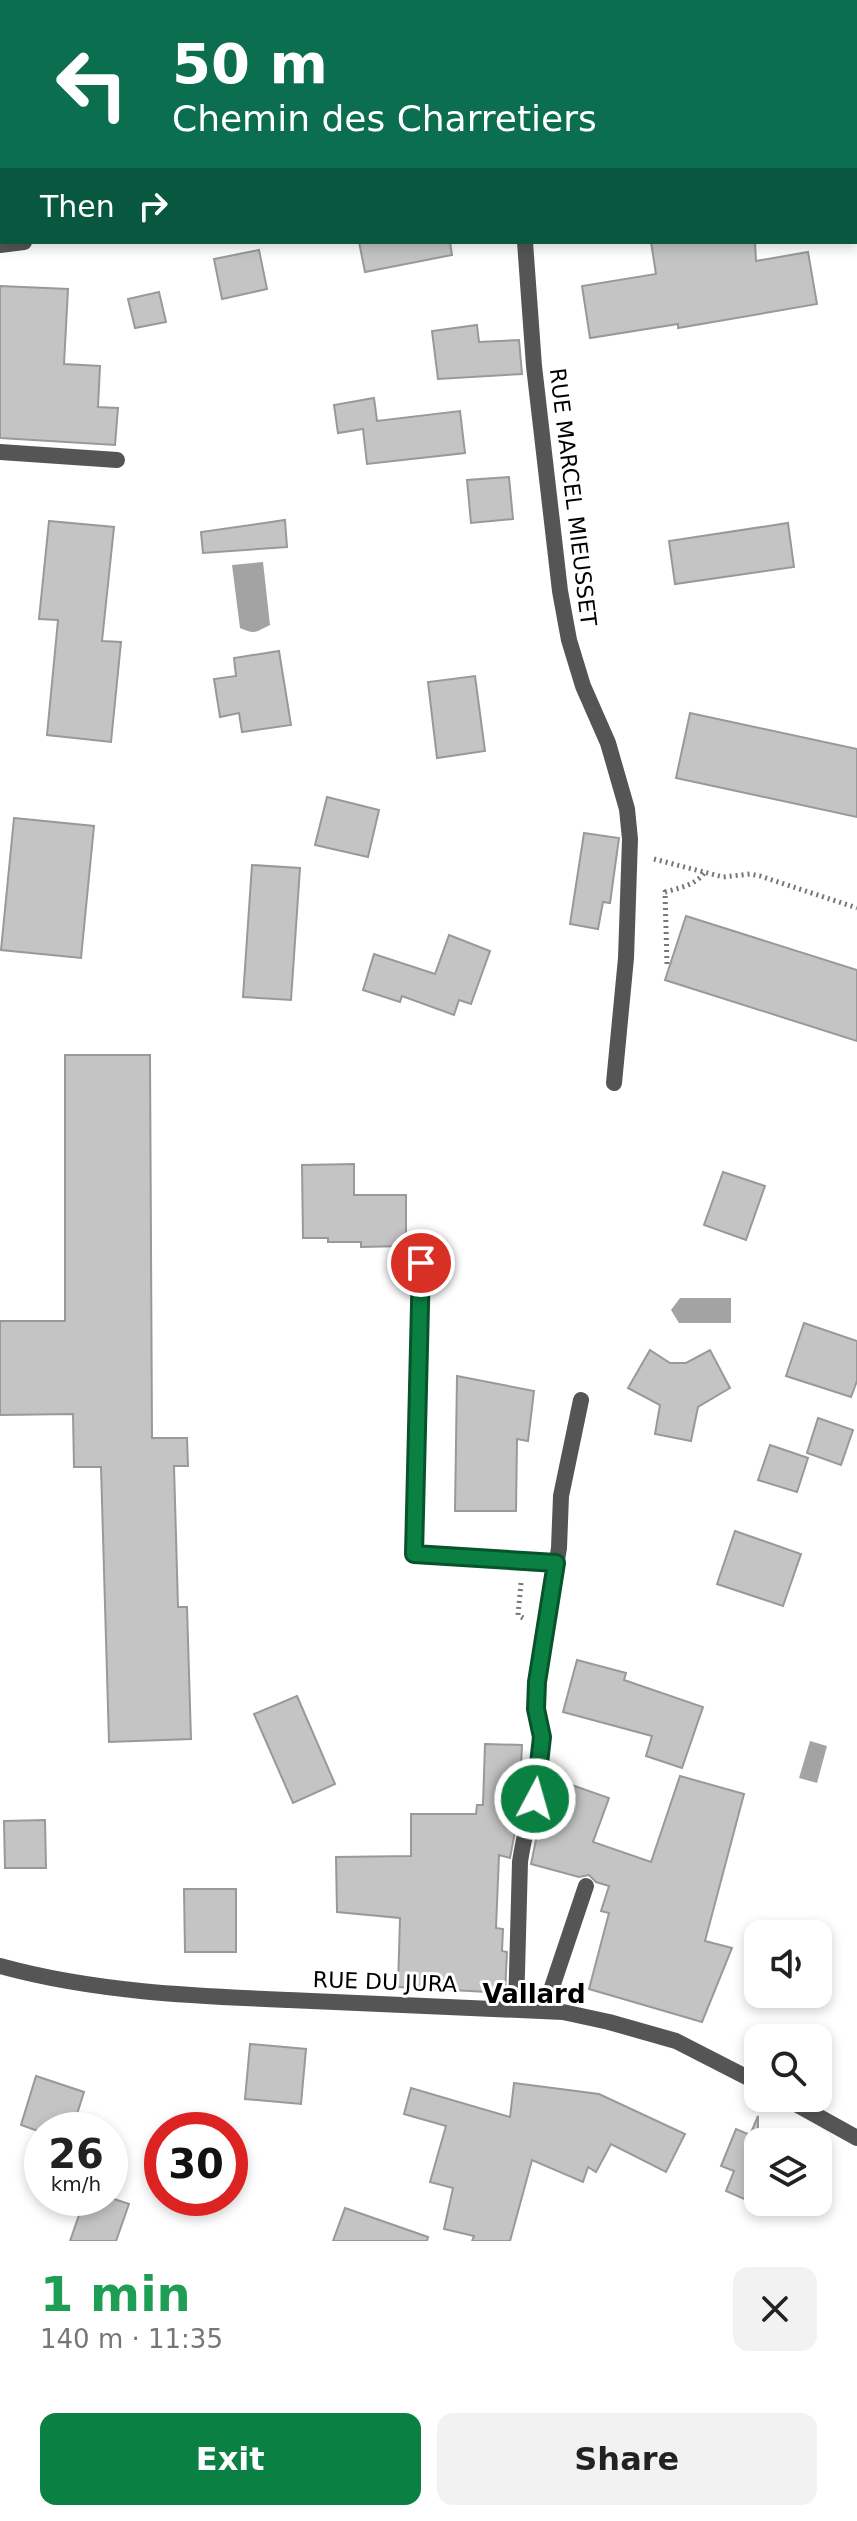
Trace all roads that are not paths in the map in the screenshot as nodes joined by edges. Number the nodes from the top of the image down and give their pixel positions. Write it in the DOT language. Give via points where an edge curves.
graph roads {
  1 [pos="525,244"];
  2 [pos="0,452"];
  3 [pos="117,460"];
  4 [pos="614,1083"];
  5 [pos="421,1263"];
  6 [pos="581,1400"];
  7 [pos="556,1563"];
  8 [pos="586,1886"];
  9 [pos="0,1966"];
  10 [pos="516,2009"];
  11 [pos="544,2011"];
  12 [pos="744,2076"];
  13 [pos="810,2112"];
  14 [pos="857,2138"];
  1 -- 4 [label="street, RUE MARCEL MIEUSSET" via="560,591 573,656 608,743 627,809 626,958"];
  2 -- 3 [label="street"];
  5 -- 7 [label="street" via="414,1554"];
  6 -- 7 [label="street" via="561,1496"];
  7 -- 10 [label="street" via="537,1682 542,1737 535,1799 520,1862"];
  8 -- 11 [label="street"];
  9 -- 10 [label="street, RUE DU JURA" via="78,1984 218,1997"];
  10 -- 11 [label="street, RUE DU JURA"];
  11 -- 12 [label="street, RUE DU JURA" via="669,2038"];
  13 -- 14 [label="street"];
}
